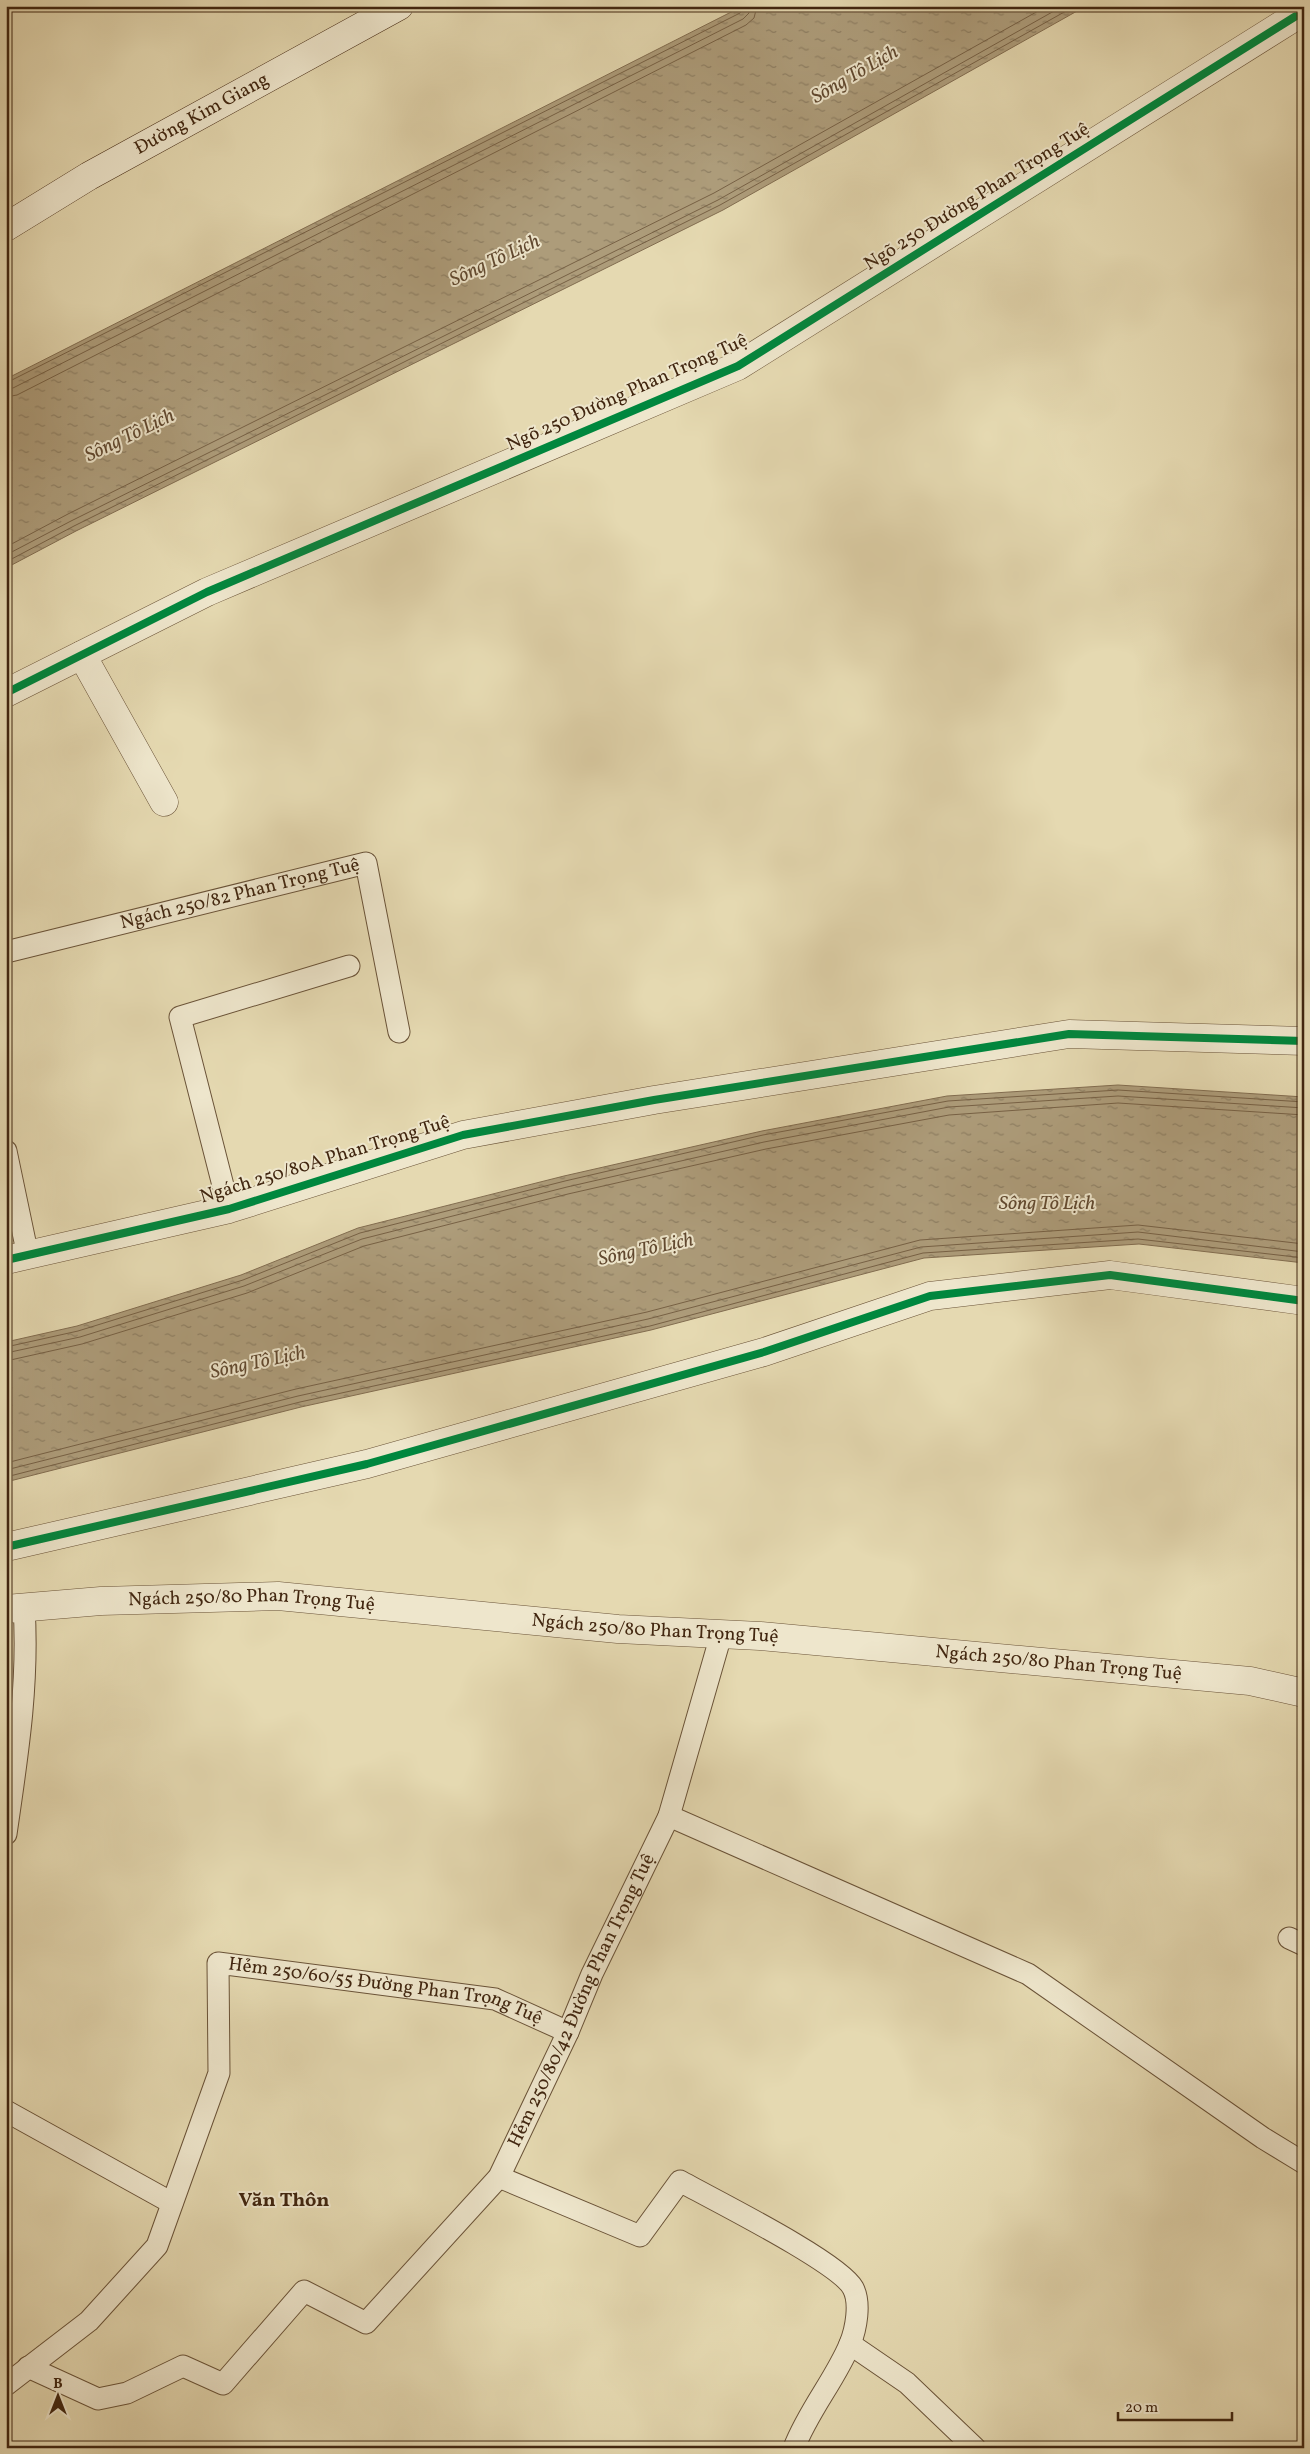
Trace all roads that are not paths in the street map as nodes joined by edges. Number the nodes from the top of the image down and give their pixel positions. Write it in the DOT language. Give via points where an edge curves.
graph roads {
  1 [pos="399,6"];
  2 [pos="1304,12"];
  3 [pos="6,226"];
  4 [pos="82,655"];
  5 [pos="6,694"];
  6 [pos="164,802"];
  7 [pos="6,952"];
  8 [pos="349,966"];
  9 [pos="399,1032"];
  10 [pos="1304,1041"];
  11 [pos="6,1151"];
  12 [pos="229,1209"];
  13 [pos="17,1258"];
  14 [pos="1304,1301"];
  15 [pos="6,1547"];
  16 [pos="15,1608"];
  17 [pos="721,1635"];
  18 [pos="1304,1693"];
  19 [pos="669,1816"];
  20 [pos="6,1834"];
  21 [pos="568,2032"];
  22 [pos="6,2111"];
  23 [pos="1304,2163"];
  24 [pos="499,2177"];
  25 [pos="172,2203"];
  26 [pos="850,2344"];
  27 [pos="28,2367"];
  28 [pos="6,2385"];
  29 [pos="794,2448"];
  30 [pos="975,2448"];
  1 -- 3 [label="street, Đường Kim Giang" via="89,176"];
  2 -- 4 [label="street, Ngõ 250 Đường Phan Trọng Tuệ" via="738,366 208,592"];
  4 -- 5 [label="street, Ngõ 250 Đường Phan Trọng Tuệ"];
  4 -- 6 [label="street"];
  7 -- 9 [label="lane, Ngách 250/82 Phan Trọng Tuệ" via="366,863"];
  8 -- 12 [label="lane" via="180,1017"];
  10 -- 12 [label="street, Ngách 250/80A Phan Trọng Tuệ" via="1070,1034 654,1100 462,1135"];
  11 -- 13 [label="lane"];
  12 -- 13 [label="street, Ngách 250/80A Phan Trọng Tuệ"];
  14 -- 15 [label="street" via="1110,1275 930,1296 764,1352 367,1464"];
  16 -- 17 [label="street, Ngách 250/80 Phan Trọng Tuệ" via="101,1601 278,1596 618,1629"];
  16 -- 20 [label="lane" via="26,1638 23,1711"];
  17 -- 18 [label="street, Ngách 250/80 Phan Trọng Tuệ" via="1250,1681"];
  17 -- 19 [label="lane, Hẻm 250/80/42 Đường Phan Trọng Tuệ"];
  19 -- 21 [label="lane, Hẻm 250/80/42 Đường Phan Trọng Tuệ" via="592,1974"];
  19 -- 23 [label="lane" via="1028,1974 1262,2138"];
  21 -- 24 [label="lane, Hẻm 250/80/42 Đường Phan Trọng Tuệ"];
  21 -- 25 [label="lane, Hẻm 250/60/55 Đường Phan Trọng Tuệ" via="495,1999 218,1963 219,2073"];
  22 -- 25 [label="lane"];
  24 -- 26 [label="lane" via="640,2236 680,2182 796,2245 846,2278 854,2290 857,2306"];
  24 -- 27 [label="lane, Hẻm 250/80/42 Đường Phan Trọng Tuệ" via="366,2324 304,2291 223,2384 183,2366 127,2393 98,2399"];
  25 -- 27 [label="lane, Hẻm 250/60/55 Đường Phan Trọng Tuệ" via="157,2246 89,2321"];
  26 -- 29 [label="lane"];
  26 -- 30 [label="lane" via="907,2383"];
  27 -- 28 [label="lane, Hẻm 250/60/55 Đường Phan Trọng Tuệ"];
}
